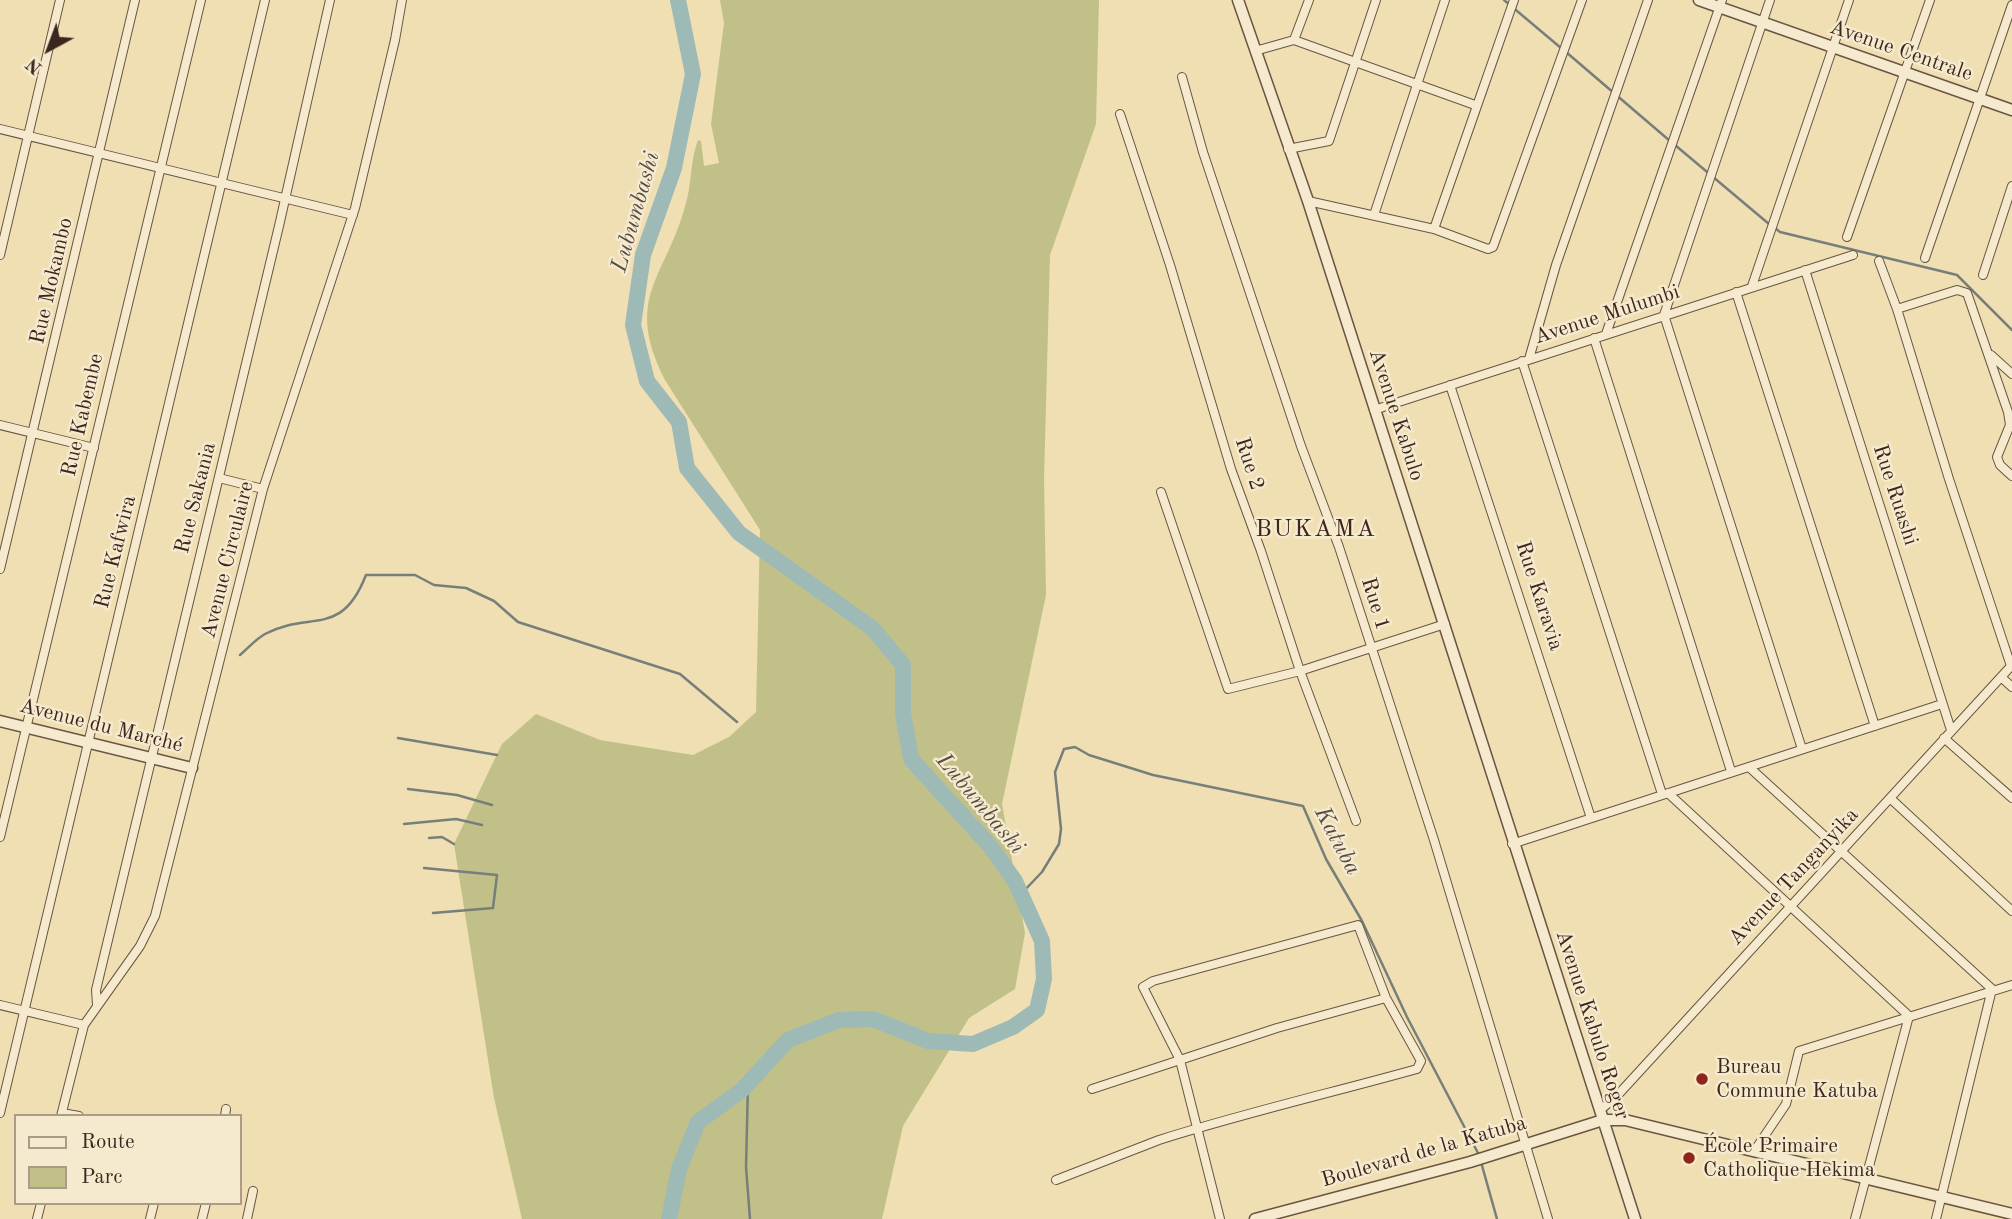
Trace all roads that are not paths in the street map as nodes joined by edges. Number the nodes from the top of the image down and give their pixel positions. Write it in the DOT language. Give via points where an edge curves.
graph roads {
  1 [pos="60,0"];
  2 [pos="135,0"];
  3 [pos="201,0"];
  4 [pos="265,0"];
  5 [pos="330,0"];
  6 [pos="402,0"];
  7 [pos="1238,0"];
  8 [pos="1309,0"];
  9 [pos="1376,0"];
  10 [pos="1445,0"];
  11 [pos="1514,0"];
  12 [pos="1582,0"];
  13 [pos="1648,0"];
  14 [pos="1699,0"];
  15 [pos="1770,0"];
  16 [pos="1849,0"];
  17 [pos="1930,0"];
  18 [pos="1721,4"];
  19 [pos="2012,5"];
  20 [pos="1762,22"];
  21 [pos="1294,40"];
  22 [pos="1832,47"];
  23 [pos="1255,51"];
  24 [pos="1353,64"];
  25 [pos="1906,72"];
  26 [pos="1182,76"];
  27 [pos="1416,85"];
  28 [pos="1981,99"];
  29 [pos="1475,106"];
  30 [pos="2012,110"];
  31 [pos="1120,114"];
  32 [pos="0,129"];
  33 [pos="28,136"];
  34 [pos="1289,149"];
  35 [pos="99,155"];
  36 [pos="160,169"];
  37 [pos="222,184"];
  38 [pos="2012,186"];
  39 [pos="285,200"];
  40 [pos="1308,201"];
  41 [pos="353,215"];
  42 [pos="1374,215"];
  43 [pos="1434,229"];
  44 [pos="1847,237"];
  45 [pos="0,255"];
  46 [pos="1853,256"];
  47 [pos="1925,258"];
  48 [pos="1879,261"];
  49 [pos="1805,270"];
  50 [pos="1983,275"];
  51 [pos="1752,286"];
  52 [pos="1736,292"];
  53 [pos="1897,309"];
  54 [pos="1664,315"];
  55 [pos="1606,334"];
  56 [pos="1594,338"];
  57 [pos="1989,353"];
  58 [pos="1525,360"];
  59 [pos="2012,374"];
  60 [pos="1450,385"];
  61 [pos="1374,410"];
  62 [pos="0,425"];
  63 [pos="34,433"];
  64 [pos="94,448"];
  65 [pos="2012,476"];
  66 [pos="219,478"];
  67 [pos="263,489"];
  68 [pos="1161,492"];
  69 [pos="0,569"];
  70 [pos="1445,624"];
  71 [pos="1370,648"];
  72 [pos="2012,665"];
  73 [pos="1300,671"];
  74 [pos="2001,677"];
  75 [pos="2012,687"];
  76 [pos="1942,704"];
  77 [pos="0,720"];
  78 [pos="1875,726"];
  79 [pos="26,727"];
  80 [pos="1951,730"];
  81 [pos="1944,738"];
  82 [pos="90,744"];
  83 [pos="1802,749"];
  84 [pos="150,760"];
  85 [pos="1749,767"];
  86 [pos="192,768"];
  87 [pos="1731,771"];
  88 [pos="1665,794"];
  89 [pos="1890,798"];
  90 [pos="2012,798"];
  91 [pos="1591,818"];
  92 [pos="1356,821"];
  93 [pos="0,837"];
  94 [pos="1512,844"];
  95 [pos="1842,852"];
  96 [pos="1790,907"];
  97 [pos="2012,911"];
  98 [pos="2012,985"];
  99 [pos="1992,989"];
  100 [pos="1386,998"];
  101 [pos="0,1005"];
  102 [pos="97,1005"];
  103 [pos="25,1010"];
  104 [pos="1909,1016"];
  105 [pos="84,1025"];
  106 [pos="1180,1059"];
  107 [pos="1092,1089"];
  108 [pos="0,1113"];
  109 [pos="62,1114"];
  110 [pos="1602,1115"];
  111 [pos="1198,1128"];
  112 [pos="1524,1145"];
  113 [pos="1755,1150"];
  114 [pos="1865,1177"];
  115 [pos="1056,1180"];
  116 [pos="253,1191"];
  117 [pos="1941,1195"];
  118 [pos="2012,1214"];
  119 [pos="1279,1216"];
  120 [pos="247,1219"];
  121 [pos="1220,1219"];
  122 [pos="1255,1219"];
  123 [pos="1548,1219"];
  124 [pos="1636,1219"];
  125 [pos="1855,1219"];
  126 [pos="1936,1219"];
  1 -- 33 [label="street"];
  2 -- 35 [label="street, Rue Mokambo"];
  3 -- 36 [label="street, Rue Kabembe"];
  4 -- 37 [label="street, Rue Kafwira"];
  5 -- 39 [label="street, Rue Sakania"];
  6 -- 41 [label="street, Avenue Circulaire"];
  7 -- 23 [label="street, Avenue Kabulo"];
  8 -- 21 [label="street"];
  9 -- 24 [label="street"];
  10 -- 27 [label="street"];
  11 -- 29 [label="street"];
  12 -- 43 [label="street" via="1493,247"];
  13 -- 58 [label="street"];
  14 -- 18 [label="street, Avenue Centrale"];
  15 -- 20 [label="street"];
  16 -- 22 [label="street"];
  17 -- 25 [label="street"];
  18 -- 20 [label="street, Avenue Centrale"];
  18 -- 55 [label="street"];
  19 -- 28 [label="street"];
  20 -- 22 [label="street, Avenue Centrale"];
  20 -- 54 [label="street"];
  21 -- 23 [label="street"];
  21 -- 24 [label="street"];
  22 -- 25 [label="street, Avenue Centrale"];
  22 -- 51 [label="street"];
  23 -- 34 [label="street, Avenue Kabulo"];
  24 -- 27 [label="street"];
  24 -- 34 [label="street" via="1329,141"];
  25 -- 28 [label="street, Avenue Centrale"];
  25 -- 44 [label="street"];
  26 -- 71 [label="street, Rue 1" via="1203,152"];
  27 -- 29 [label="street"];
  27 -- 42 [label="street"];
  28 -- 30 [label="street, Avenue Centrale"];
  28 -- 47 [label="street"];
  29 -- 43 [label="street"];
  31 -- 73 [label="street, Rue 2" via="1231,469"];
  32 -- 33 [label="street"];
  33 -- 35 [label="street"];
  33 -- 45 [label="street"];
  34 -- 40 [label="street, Avenue Kabulo"];
  35 -- 36 [label="street"];
  35 -- 63 [label="street, Rue Mokambo"];
  36 -- 37 [label="street"];
  36 -- 64 [label="street, Rue Kabembe"];
  37 -- 39 [label="street"];
  37 -- 82 [label="street, Rue Kafwira"];
  38 -- 50 [label="street"];
  39 -- 41 [label="street"];
  39 -- 66 [label="street, Rue Sakania"];
  40 -- 42 [label="street"];
  40 -- 61 [label="street, Avenue Kabulo"];
  41 -- 67 [label="street, Avenue Circulaire"];
  42 -- 43 [label="street"];
  46 -- 49 [label="street, Avenue Mulumbi"];
  48 -- 53 [label="street"];
  49 -- 51 [label="street, Avenue Mulumbi"];
  49 -- 76 [label="street, Rue Ruashi"];
  51 -- 52 [label="street, Avenue Mulumbi"];
  52 -- 54 [label="street, Avenue Mulumbi"];
  52 -- 78 [label="street"];
  53 -- 57 [label="street" via="1963,289"];
  53 -- 72 [label="street"];
  54 -- 55 [label="street, Avenue Mulumbi"];
  54 -- 83 [label="street"];
  55 -- 56 [label="street, Avenue Mulumbi"];
  56 -- 58 [label="street, Avenue Mulumbi"];
  56 -- 87 [label="street"];
  57 -- 59 [label="street"];
  57 -- 65 [label="street" via="2010,425 1997,457"];
  58 -- 60 [label="street, Avenue Mulumbi"];
  58 -- 88 [label="street"];
  60 -- 61 [label="street, Avenue Mulumbi"];
  60 -- 91 [label="street, Rue Karavia"];
  61 -- 70 [label="street, Avenue Kabulo"];
  62 -- 63 [label="street"];
  63 -- 64 [label="street"];
  63 -- 69 [label="street, Rue Mokambo"];
  64 -- 79 [label="street, Rue Kabembe"];
  66 -- 67 [label="street"];
  66 -- 84 [label="street, Rue Sakania"];
  67 -- 86 [label="street, Avenue Circulaire"];
  68 -- 73 [label="street" via="1228,689"];
  70 -- 71 [label="street"];
  70 -- 94 [label="street, Avenue Kabulo"];
  71 -- 73 [label="street"];
  71 -- 112 [label="street, Rue 1" via="1434,840"];
  72 -- 74 [label="street, Avenue Tanganyika"];
  73 -- 92 [label="street, Rue 2"];
  74 -- 75 [label="street"];
  74 -- 80 [label="street, Avenue Tanganyika"];
  76 -- 78 [label="street"];
  76 -- 80 [label="street, Rue Ruashi"];
  77 -- 79 [label="street, Avenue du Marché"];
  78 -- 83 [label="street"];
  79 -- 82 [label="street, Avenue du Marché"];
  79 -- 93 [label="street, Rue Kabembe"];
  80 -- 81 [label="street, Avenue Tanganyika"];
  81 -- 89 [label="street, Avenue Tanganyika"];
  81 -- 90 [label="street"];
  82 -- 84 [label="street, Avenue du Marché"];
  82 -- 103 [label="street, Rue Kafwira"];
  83 -- 85 [label="street"];
  84 -- 86 [label="street, Avenue du Marché"];
  84 -- 102 [label="street, Rue Sakania" via="96,990"];
  85 -- 87 [label="street"];
  85 -- 95 [label="street"];
  86 -- 102 [label="street, Avenue Circulaire" via="155,916 140,946"];
  87 -- 88 [label="street"];
  88 -- 91 [label="street"];
  88 -- 96 [label="street"];
  89 -- 95 [label="street, Avenue Tanganyika"];
  89 -- 97 [label="street"];
  91 -- 94 [label="street"];
  94 -- 110 [label="street, Avenue Kabulo Roger"];
  95 -- 96 [label="street, Avenue Tanganyika"];
  95 -- 99 [label="street"];
  96 -- 104 [label="street"];
  96 -- 110 [label="street, Avenue Tanganyika"];
  98 -- 99 [label="street"];
  99 -- 104 [label="street"];
  99 -- 117 [label="street"];
  100 -- 106 [label="street"];
  100 -- 106 [label="street" via="1358,925 1153,981 1143,987"];
  100 -- 111 [label="street" via="1421,1061 1420,1067"];
  101 -- 103 [label="street"];
  102 -- 105 [label="street, Avenue Circulaire"];
  103 -- 105 [label="street"];
  103 -- 108 [label="street, Rue Kafwira"];
  104 -- 113 [label="street" via="1800,1051 1786,1104"];
  104 -- 114 [label="street"];
  105 -- 109 [label="street, Avenue Circulaire"];
  106 -- 107 [label="street"];
  106 -- 111 [label="street"];
  110 -- 112 [label="street, Boulevard de la Katuba"];
  110 -- 113 [label="street, Boulevard de la Katuba"];
  110 -- 124 [label="street, Avenue Kabulo Roger"];
  111 -- 115 [label="street"];
  111 -- 121 [label="street"];
  112 -- 119 [label="street, Boulevard de la Katuba"];
  112 -- 123 [label="street, Rue 1"];
  113 -- 114 [label="street, Boulevard de la Katuba"];
  114 -- 117 [label="street, Boulevard de la Katuba"];
  114 -- 125 [label="street"];
  116 -- 120 [label="street"];
  117 -- 118 [label="street, Boulevard de la Katuba"];
  117 -- 126 [label="street"];
  119 -- 122 [label="street, Boulevard de la Katuba"];
}
